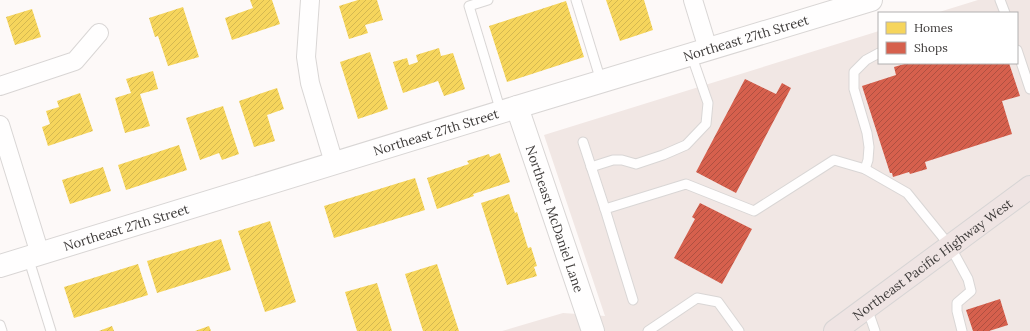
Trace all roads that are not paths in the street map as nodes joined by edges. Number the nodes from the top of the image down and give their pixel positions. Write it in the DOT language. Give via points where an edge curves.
graph roads {
  1 [pos="310,0"];
  2 [pos="488,0"];
  3 [pos="576,0"];
  4 [pos="693,0"];
  5 [pos="871,0"];
  6 [pos="1000,0"];
  7 [pos="1005,12"];
  8 [pos="99,33"];
  9 [pos="699,52"];
  10 [pos="1018,53"];
  11 [pos="878,54"];
  12 [pos="602,81"];
  13 [pos="0,86"];
  14 [pos="1030,89"];
  15 [pos="509,109"];
  16 [pos="0,125"];
  17 [pos="583,142"];
  18 [pos="334,163"];
  19 [pos="591,167"];
  20 [pos="865,169"];
  21 [pos="1030,187"];
  22 [pos="605,209"];
  23 [pos="950,246"];
  24 [pos="34,256"];
  25 [pos="0,266"];
  26 [pos="633,300"];
  27 [pos="866,308"];
  28 [pos="0,325"];
  29 [pos="591,330"];
  30 [pos="2,331"];
  31 [pos="51,331"];
  32 [pos="648,331"];
  33 [pos="739,331"];
  34 [pos="836,331"];
  35 [pos="875,331"];
  36 [pos="962,331"];
  1 -- 18 [label="street" via="306,57 310,84"];
  2 -- 15 [label="lane" via="469,6"];
  3 -- 12 [label="lane"];
  4 -- 9 [label="street"];
  5 -- 9 [label="street, Northeast 27th Street"];
  6 -- 7 [label="lane"];
  8 -- 13 [label="street" via="75,61"];
  9 -- 12 [label="street, Northeast 27th Street"];
  9 -- 19 [label="lane" via="708,103 706,124 686,145 636,164 613,160"];
  10 -- 14 [label="lane"];
  11 -- 20 [label="lane" via="866,60 854,72 854,89 869,147"];
  12 -- 15 [label="street, Northeast 27th Street"];
  15 -- 18 [label="street, Northeast 27th Street"];
  15 -- 29 [label="street, Northeast McDaniel Lane"];
  16 -- 24 [label="street"];
  17 -- 19 [label="lane"];
  18 -- 24 [label="street, Northeast 27th Street"];
  19 -- 22 [label="lane"];
  20 -- 22 [label="lane" via="834,160 754,211 686,184"];
  20 -- 23 [label="lane" via="907,192"];
  21 -- 23 [label="highway, Northeast Pacific Highway West"];
  22 -- 26 [label="lane"];
  23 -- 27 [label="highway, Northeast Pacific Highway West"];
  23 -- 36 [label="lane" via="968,279 971,291 958,303"];
  24 -- 25 [label="street, Northeast 27th Street"];
  24 -- 31 [label="lane"];
  27 -- 34 [label="highway, Northeast Pacific Highway West"];
  27 -- 35 [label="lane"];
  28 -- 30 [label="lane"];
  32 -- 33 [label="lane" via="697,298 718,302"];
}
